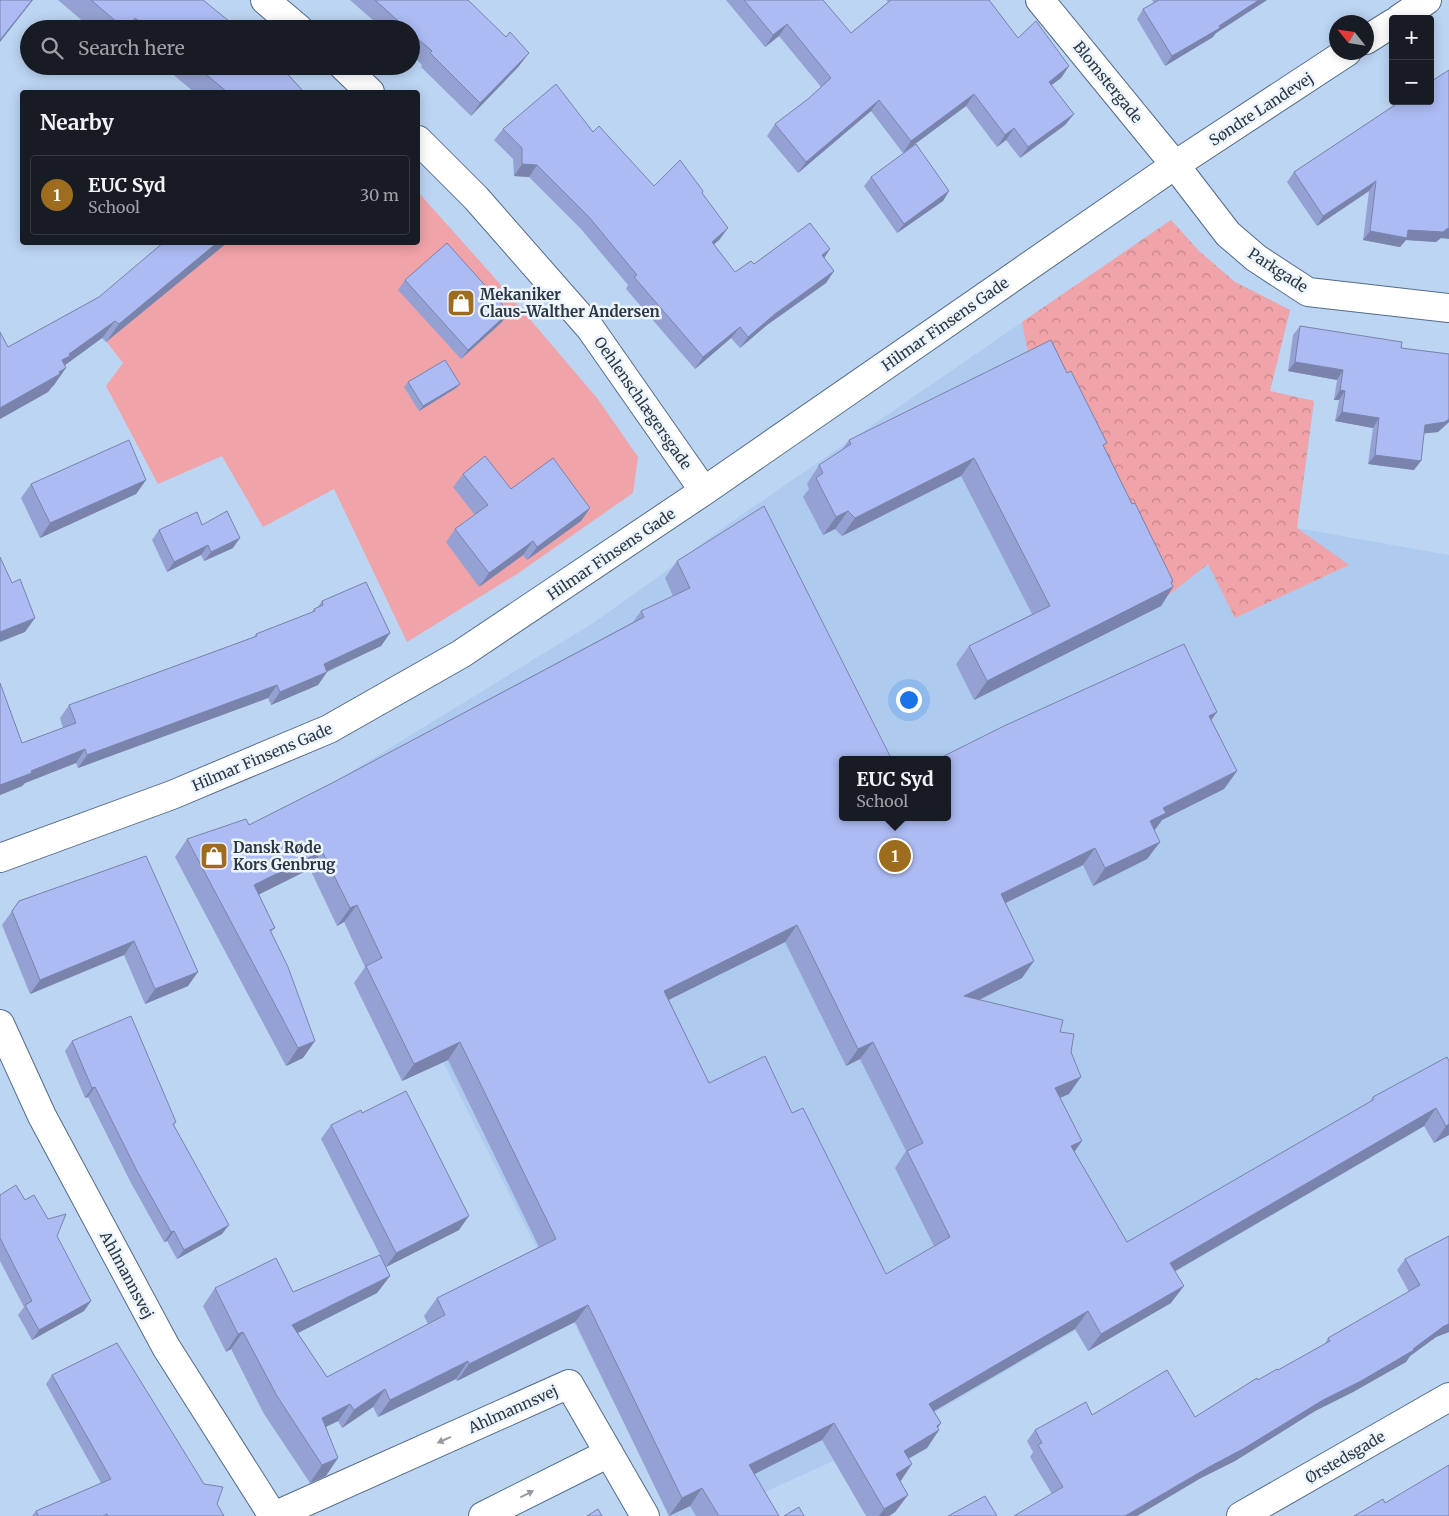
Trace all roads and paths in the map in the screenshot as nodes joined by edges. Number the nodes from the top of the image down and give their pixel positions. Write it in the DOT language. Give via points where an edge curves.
graph roads {
  1 [pos="265,0"];
  2 [pos="1040,0"];
  3 [pos="1428,0"];
  4 [pos="1405,15"];
  5 [pos="288,20"];
  6 [pos="1389,26"];
  7 [pos="1374,35"];
  8 [pos="1335,60"];
  9 [pos="352,75"];
  10 [pos="368,90"];
  11 [pos="420,142"];
  12 [pos="1175,165"];
  13 [pos="1449,308"];
  14 [pos="704,492"];
  15 [pos="0,858"];
  16 [pos="0,1024"];
  17 [pos="1449,1397"];
  18 [pos="609,1453"];
  19 [pos="274,1516"];
  20 [pos="484,1516"];
  21 [pos="645,1516"];
  22 [pos="1241,1516"];
  1 -- 5 [label="street"];
  2 -- 12 [label="street, Blomstergade"];
  3 -- 4 [label="street"];
  6 -- 7 [label="street"];
  8 -- 12 [label="street, Søndre Landevej"];
  9 -- 10 [label="street"];
  11 -- 14 [label="street, Oehlenschlægersgade" via="476,198 590,328"];
  12 -- 13 [label="street, Parkgade" via="1228,234 1256,258 1308,292"];
  12 -- 14 [label="street, Hilmar Finsens Gade"];
  14 -- 15 [label="street, Hilmar Finsens Gade" via="461,654 329,729 172,796"];
  16 -- 19 [label="street, Ahlmannsvej" via="42,1116 166,1347"];
  17 -- 22 [label="street, Ørstedsgade"];
  18 -- 19 [label="street, Ahlmannsvej, one-way" via="568,1384"];
  20 -- 18 [label="street, one-way"];
  18 -- 21 [label="street, Ahlmannsvej"];
}
